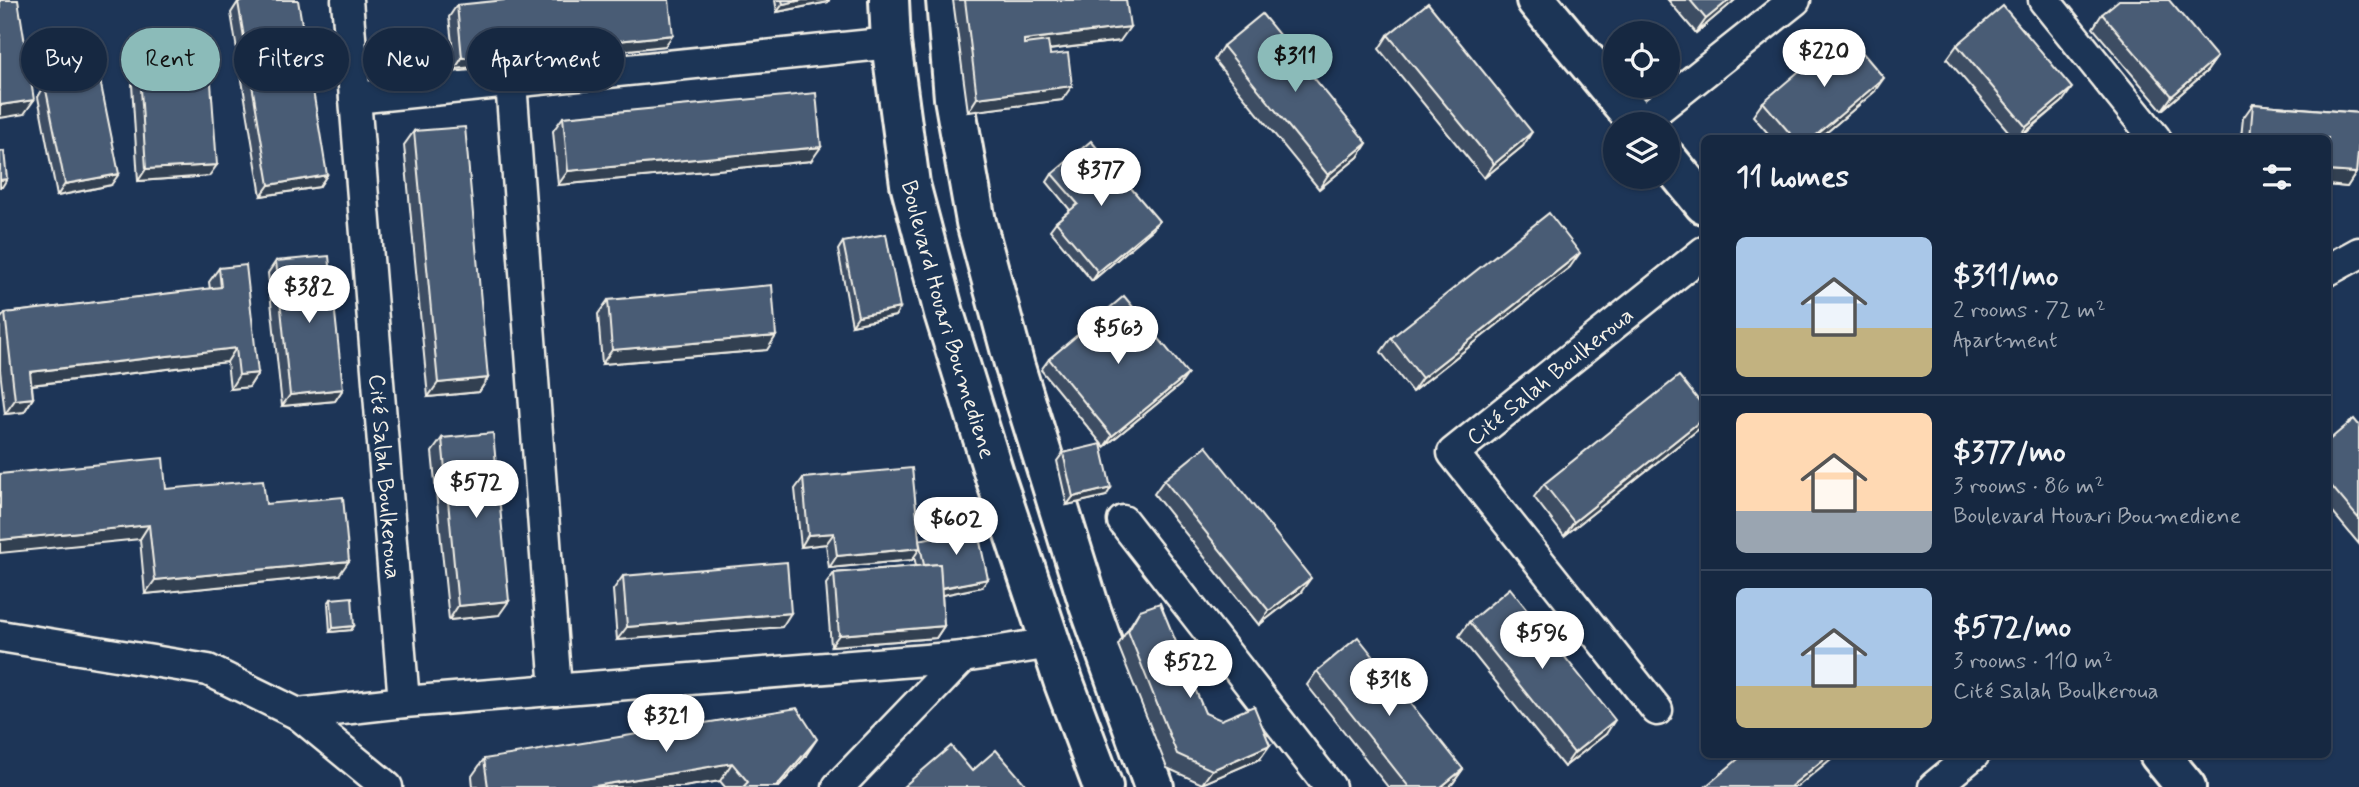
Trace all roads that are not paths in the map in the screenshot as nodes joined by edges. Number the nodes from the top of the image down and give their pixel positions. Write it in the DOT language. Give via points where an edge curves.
graph roads {
  1 [pos="347,0"];
  2 [pos="889,0"];
  3 [pos="946,0"];
  4 [pos="1536,0"];
  5 [pos="1795,0"];
  6 [pos="2044,0"];
  7 [pos="891,43"];
  8 [pos="624,70"];
  9 [pos="467,87"];
  10 [pos="513,91"];
  11 [pos="355,98"];
  12 [pos="1629,112"];
  13 [pos="1654,112"];
  14 [pos="2153,135"];
  15 [pos="1680,175"];
  16 [pos="1701,200"];
  17 [pos="2359,253"];
  18 [pos="1701,254"];
  19 [pos="2331,268"];
  20 [pos="1123,521"];
  21 [pos="0,636"];
  22 [pos="1051,643"];
  23 [pos="963,657"];
  24 [pos="556,690"];
  25 [pos="404,702"];
  26 [pos="1657,710"];
  27 [pos="298,714"];
  28 [pos="1969,758"];
  29 [pos="2162,758"];
  30 [pos="387,787"];
  31 [pos="838,787"];
  32 [pos="1103,787"];
  33 [pos="1154,787"];
  34 [pos="1330,787"];
  35 [pos="1934,787"];
  36 [pos="2186,787"];
  1 -- 11 [label="street, Cité Salah Boulkeroua"];
  2 -- 7 [label="main road, Boulevard Houari Boumediene"];
  3 -- 33 [label="main road" via="954,98 976,222 1084,591"];
  4 -- 12 [label="main road"];
  5 -- 13 [label="street"];
  6 -- 14 [label="street"];
  7 -- 8 [label="street"];
  7 -- 22 [label="main road, Boulevard Houari Boumediene" via="910,184 944,313"];
  9 -- 11 [label="street"];
  10 -- 24 [label="street"];
  11 -- 25 [label="street, Cité Salah Boulkeroua"];
  15 -- 16 [label="main road"];
  17 -- 19 [label="street"];
  18 -- 26 [label="street, Cité Salah Boulkeroua" via="1453,453"];
  20 -- 34 [label="street"];
  21 -- 27 [label="street" via="208,670"];
  22 -- 23 [label="street"];
  22 -- 32 [label="main road, Boulevard Houari Boumediene"];
  23 -- 24 [label="street"];
  23 -- 31 [label="street"];
  24 -- 25 [label="street"];
  25 -- 27 [label="street"];
  27 -- 30 [label="street"];
  28 -- 35 [label="street"];
  29 -- 36 [label="main road"];
}
